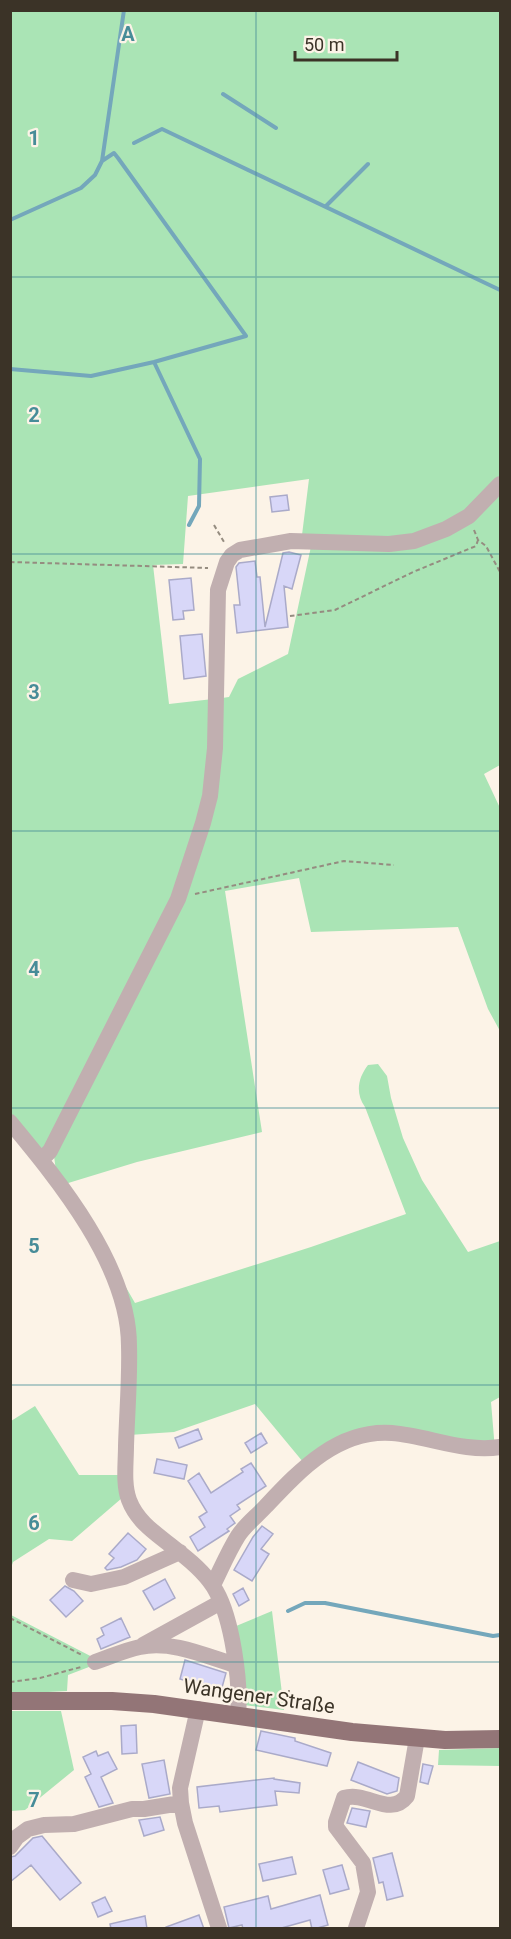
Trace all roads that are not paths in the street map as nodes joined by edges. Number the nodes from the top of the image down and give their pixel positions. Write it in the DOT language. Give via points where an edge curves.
graph roads {
  1 [pos="501,484"];
  2 [pos="10,1122"];
  3 [pos="41,1160"];
  4 [pos="501,1447"];
  5 [pos="180,1552"];
  6 [pos="73,1580"];
  7 [pos="213,1585"];
  8 [pos="221,1602"];
  9 [pos="140,1647"];
  10 [pos="95,1662"];
  11 [pos="236,1665"];
  12 [pos="10,1701"];
  13 [pos="198,1709"];
  14 [pos="238,1715"];
  15 [pos="417,1738"];
  16 [pos="501,1739"];
  17 [pos="181,1803"];
  18 [pos="10,1846"];
  19 [pos="219,1929"];
  20 [pos="356,1929"];
  1 -- 3 [label="street" via="469,516 414,541 389,544 291,540 258,545 232,555 218,590 215,748 203,823 178,899 50,1151"];
  2 -- 3 [label="street"];
  3 -- 5 [label="street" via="114,1274 126,1311 129,1344 129,1499 139,1517"];
  4 -- 7 [label="street" via="473,1448 389,1433 344,1441 318,1456 239,1535"];
  5 -- 6 [label="street" via="124,1577 91,1584"];
  5 -- 7 [label="street"];
  7 -- 8 [label="street"];
  8 -- 9 [label="street"];
  8 -- 11 [label="street"];
  9 -- 10 [label="street"];
  9 -- 11 [label="street" via="185,1650"];
  11 -- 14 [label="street"];
  12 -- 13 [label="main road, Wangener Straße" via="112,1701"];
  13 -- 14 [label="main road, Wangener Straße"];
  13 -- 17 [label="street" via="180,1788"];
  14 -- 15 [label="main road, Wangener Straße"];
  15 -- 16 [label="main road, Wangener Straße"];
  15 -- 20 [label="street" via="403,1802 391,1806 352,1796 341,1803 336,1827 363,1863 368,1892"];
  17 -- 18 [label="street" via="132,1809 74,1824 44,1824 28,1829"];
  17 -- 19 [label="street"];
}
